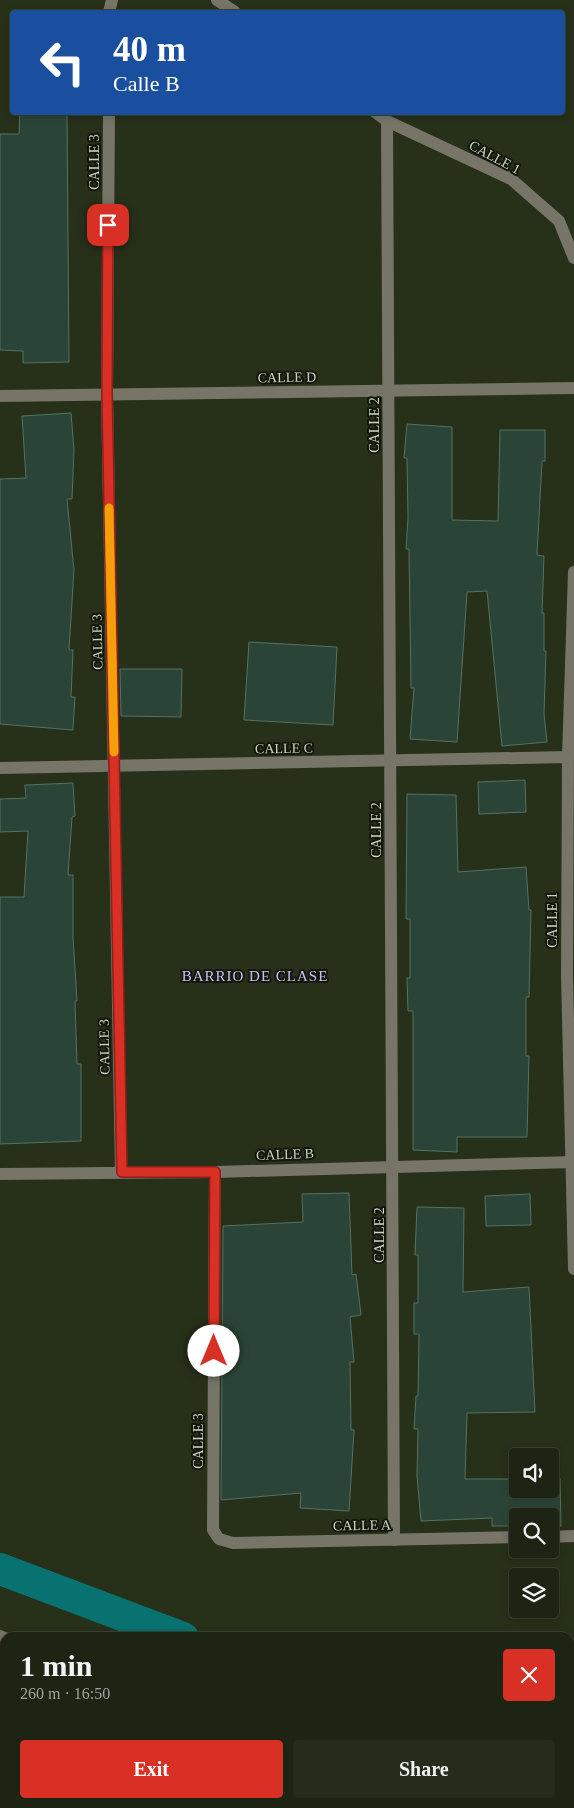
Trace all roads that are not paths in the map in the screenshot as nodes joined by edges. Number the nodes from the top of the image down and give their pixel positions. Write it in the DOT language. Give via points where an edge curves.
graph roads {
  1 [pos="217,0"];
  2 [pos="232,10"];
  3 [pos="109,115"];
  4 [pos="379,115"];
  5 [pos="387,121"];
  6 [pos="559,221"];
  7 [pos="574,228"];
  8 [pos="574,258"];
  9 [pos="574,388"];
  10 [pos="388,390"];
  11 [pos="107,394"];
  12 [pos="0,396"];
  13 [pos="574,572"];
  14 [pos="568,757"];
  15 [pos="391,761"];
  16 [pos="114,766"];
  17 [pos="0,768"];
  18 [pos="573,1162"];
  19 [pos="394,1166"];
  20 [pos="122,1172"];
  21 [pos="215,1172"];
  22 [pos="0,1174"];
  23 [pos="574,1269"];
  24 [pos="213,1530"];
  25 [pos="559,1536"];
  26 [pos="574,1536"];
  27 [pos="509,1537"];
  28 [pos="394,1540"];
  1 -- 2 [label="street"];
  3 -- 11 [label="street, CALLE 3"];
  4 -- 5 [label="street, CALLE 1"];
  5 -- 6 [label="street, CALLE 1" via="511,179"];
  5 -- 10 [label="street, CALLE 2"];
  6 -- 7 [label="street"];
  6 -- 8 [label="street, CALLE 1"];
  9 -- 10 [label="street, CALLE D"];
  10 -- 11 [label="street, CALLE D"];
  10 -- 15 [label="street, CALLE 2"];
  11 -- 12 [label="street, CALLE D"];
  11 -- 16 [label="street, CALLE 3"];
  13 -- 14 [label="street, CALLE 1"];
  14 -- 15 [label="street, CALLE C"];
  14 -- 18 [label="street, CALLE 1" via="567,976"];
  15 -- 16 [label="street, CALLE C"];
  15 -- 19 [label="street, CALLE 2"];
  16 -- 17 [label="street, CALLE C"];
  16 -- 20 [label="street, CALLE 3"];
  18 -- 19 [label="street, CALLE B"];
  18 -- 23 [label="street, CALLE 1"];
  19 -- 21 [label="street, CALLE B"];
  19 -- 28 [label="street, CALLE 2"];
  20 -- 21 [label="street, CALLE B"];
  20 -- 22 [label="street, CALLE B"];
  21 -- 24 [label="street, CALLE 3"];
  24 -- 28 [label="street, CALLE A" via="219,1539 233,1544"];
  25 -- 26 [label="street"];
  27 -- 28 [label="street, CALLE A"];
}
